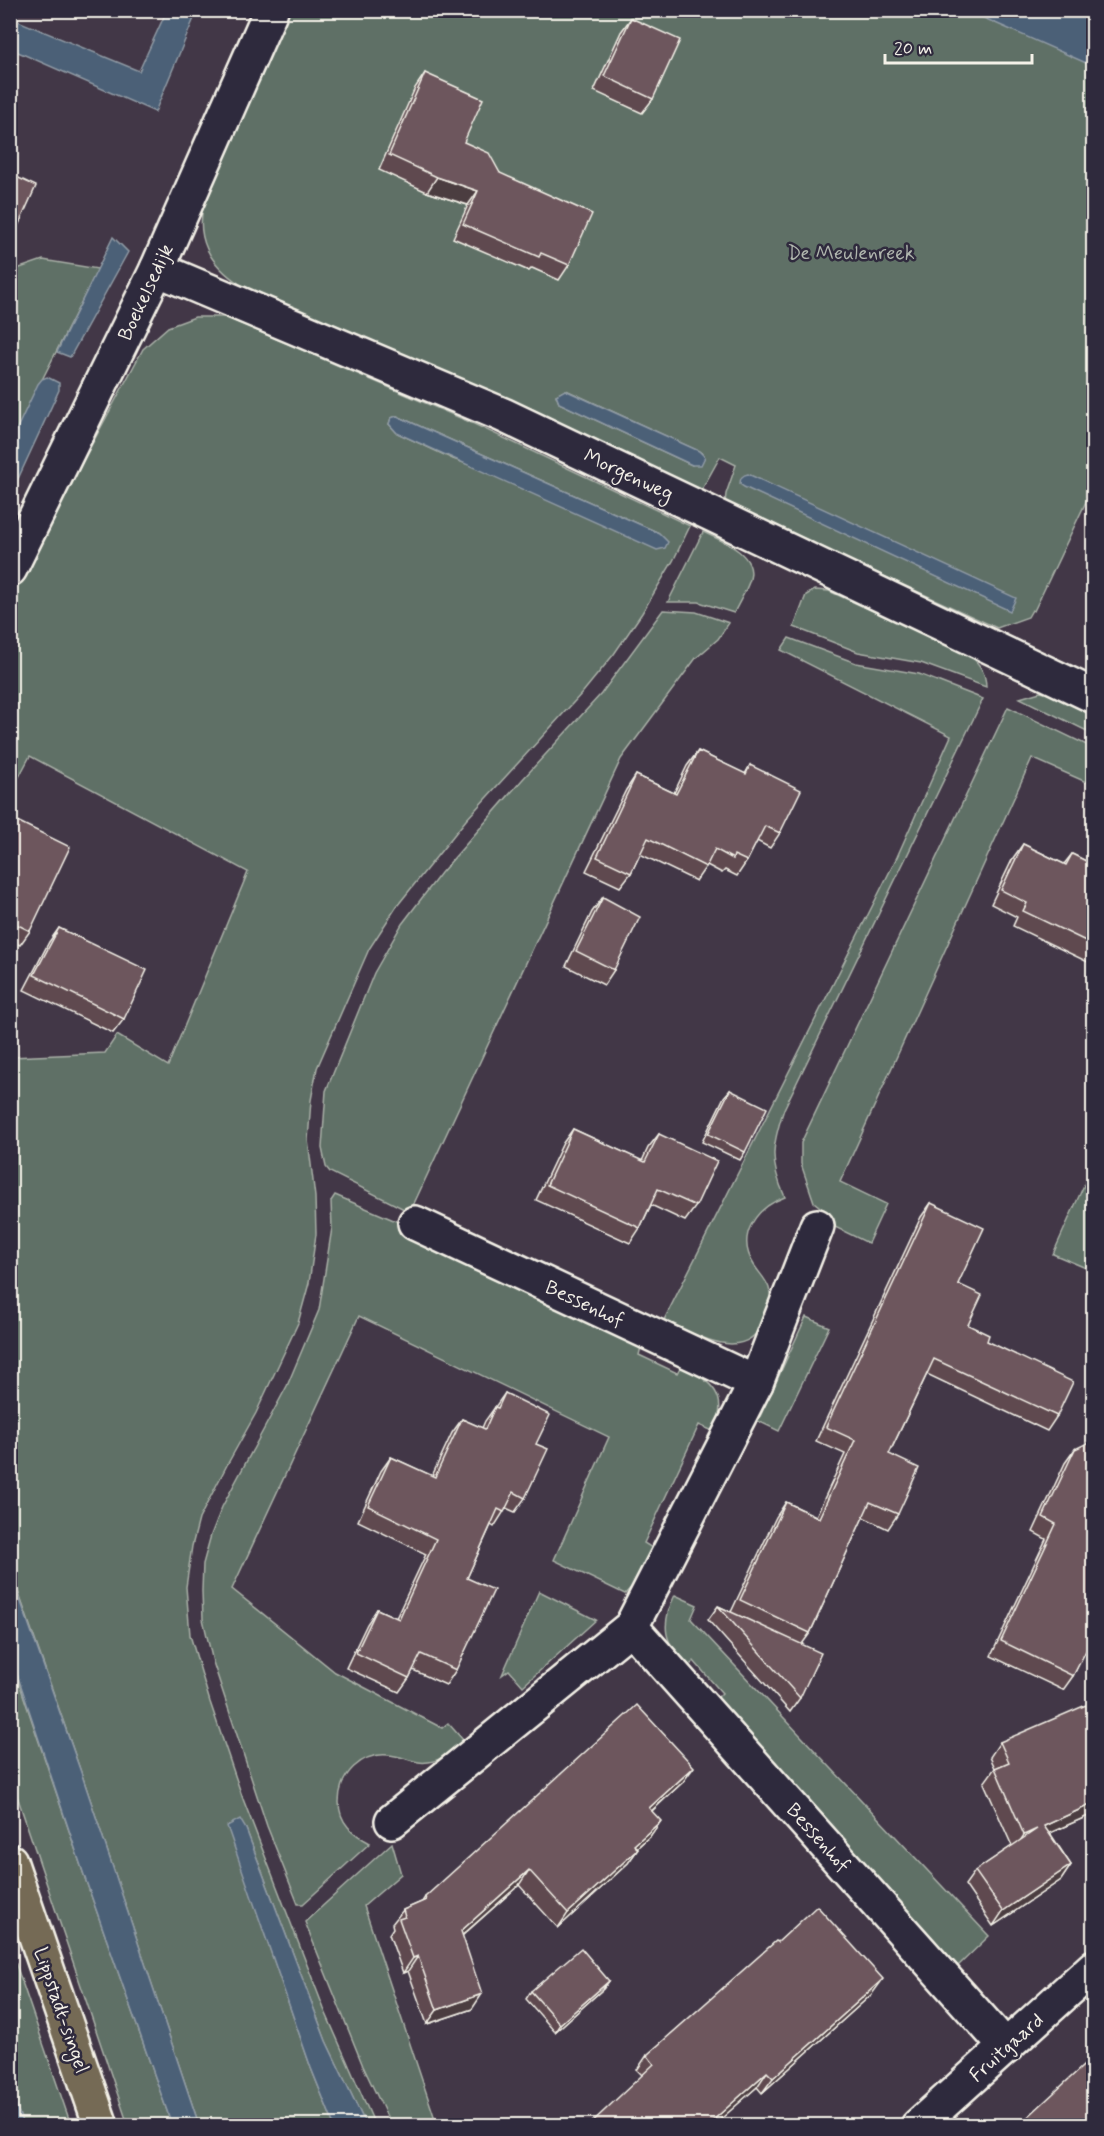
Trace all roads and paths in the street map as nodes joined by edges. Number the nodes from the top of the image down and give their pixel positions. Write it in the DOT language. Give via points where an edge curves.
graph roads {
  1 [pos="271,10"];
  2 [pos="157,268"];
  3 [pos="10,569"];
  4 [pos="1094,696"];
  5 [pos="415,1223"];
  6 [pos="817,1226"];
  7 [pos="756,1383"];
  8 [pos="632,1627"];
  9 [pos="392,1821"];
  10 [pos="10,1861"];
  11 [pos="1094,1967"];
  12 [pos="1006,2047"];
  13 [pos="101,2126"];
  14 [pos="918,2126"];
  1 -- 2 [label="street, Boekelsedijk"];
  2 -- 3 [label="street, Boekelsedijk"];
  2 -- 4 [label="street, Morgenweg" via="503,415"];
  5 -- 7 [label="street, Bessenhof"];
  6 -- 7 [label="street"];
  7 -- 8 [label="street"];
  8 -- 9 [label="street"];
  8 -- 12 [label="street, Bessenhof"];
  10 -- 13 [label="main road, Lippstadt-singel"];
  11 -- 12 [label="street, Fruitgaard"];
  12 -- 14 [label="street, Fruitgaard"];
}
